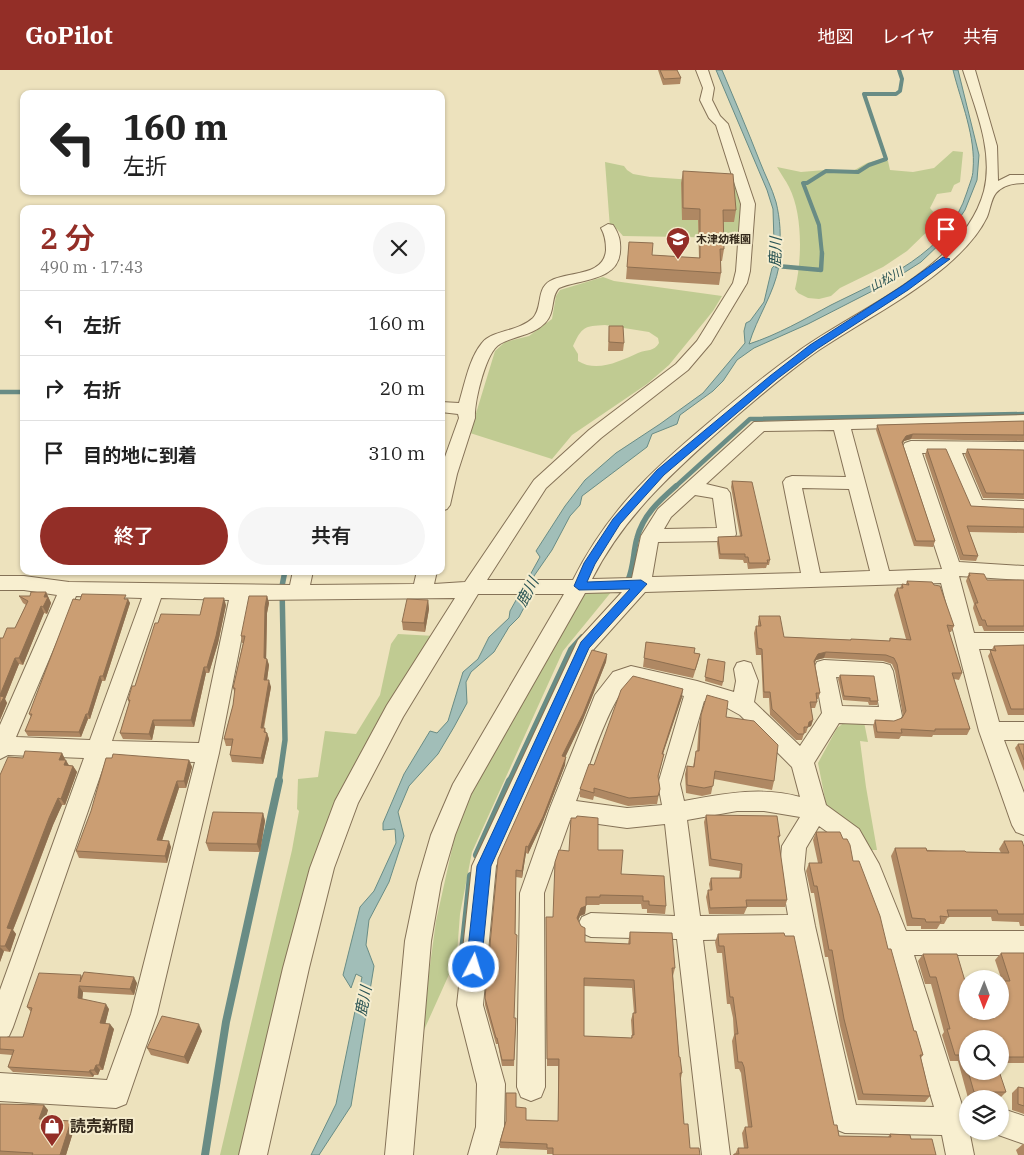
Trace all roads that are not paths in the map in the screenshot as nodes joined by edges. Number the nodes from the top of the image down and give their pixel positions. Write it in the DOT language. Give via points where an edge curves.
graph roads {
  1 [pos="702,70"];
  2 [pos="969,70"];
  3 [pos="1024,179"];
  4 [pos="990,192"];
  5 [pos="608,228"];
  6 [pos="445,407"];
  7 [pos="466,409"];
  8 [pos="1024,420"];
  9 [pos="841,424"];
  10 [pos="952,447"];
  11 [pos="1024,448"];
  12 [pos="857,483"];
  13 [pos="445,487"];
  14 [pos="692,488"];
  15 [pos="1024,508"];
  16 [pos="650,536"];
  17 [pos="951,573"];
  18 [pos="1024,573"];
  19 [pos="300,575"];
  20 [pos="881,578"];
  21 [pos="812,580"];
  22 [pos="425,581"];
  23 [pos="0,583"];
  24 [pos="641,584"];
  25 [pos="480,587"];
  26 [pos="570,587"];
  27 [pos="69,589"];
  28 [pos="154,591"];
  29 [pos="241,593"];
  30 [pos="288,593"];
  31 [pos="967,640"];
  32 [pos="1024,641"];
  33 [pos="744,669"];
  34 [pos="697,690"];
  35 [pos="742,706"];
  36 [pos="833,714"];
  37 [pos="990,731"];
  38 [pos="1024,731"];
  39 [pos="1,747"];
  40 [pos="99,749"];
  41 [pos="208,752"];
  42 [pos="802,762"];
  43 [pos="562,808"];
  44 [pos="816,811"];
  45 [pos="675,814"];
  46 [pos="1024,825"];
  47 [pos="591,925"];
  48 [pos="802,926"];
  49 [pos="690,928"];
  50 [pos="898,943"];
  51 [pos="1024,943"];
  52 [pos="0,1027"];
  53 [pos="0,1087"];
  54 [pos="531,1087"];
  55 [pos="959,1119"];
  56 [pos="959,1122"];
  57 [pos="1009,1125"];
  58 [pos="1024,1130"];
  59 [pos="960,1140"];
  60 [pos="253,1155"];
  61 [pos="399,1155"];
  62 [pos="482,1155"];
  63 [pos="716,1155"];
  64 [pos="960,1155"];
  1 -- 25 [label="street" via="710,92 706,100 722,124 748,204 740,283 703,342 682,366 595,434 540,484"];
  2 -- 4 [label="street" via="992,148"];
  3 -- 4 [label="street" via="1010,179"];
  4 -- 26 [label="street" via="984,210 971,230 946,259 807,352 660,472 616,521 590,563"];
  5 -- 7 [label="street" via="612,234 614,258 610,265 552,286 546,312 541,319 522,332 489,344"];
  6 -- 7 [label="street"];
  7 -- 13 [label="street" via="467,418"];
  8 -- 9 [label="street"];
  9 -- 12 [label="street"];
  9 -- 14 [label="street" via="760,426"];
  10 -- 11 [label="street"];
  10 -- 15 [label="street" via="975,506"];
  10 -- 17 [label="street" via="911,447"];
  12 -- 20 [label="street"];
  12 -- 21 [label="street" via="792,482"];
  14 -- 16 [label="street" via="664,513"];
  14 -- 16 [label="street" via="721,493 727,534"];
  16 -- 24 [label="street"];
  17 -- 18 [label="street"];
  17 -- 20 [label="street"];
  17 -- 31 [label="street"];
  19 -- 30 [label="street"];
  20 -- 21 [label="street"];
  21 -- 24 [label="street"];
  22 -- 25 [label="street" via="459,591"];
  22 -- 30 [label="street"];
  23 -- 27 [label="street"];
  24 -- 26 [label="street"];
  24 -- 62 [label="street" via="585,646 484,866 470,1005 491,1084 490,1128"];
  25 -- 26 [label="street"];
  25 -- 60 [label="street" via="395,711 346,800 322,868"];
  26 -- 61 [label="street" via="461,791 443,835 429,883 418,941"];
  27 -- 28 [label="street"];
  27 -- 39 [label="street"];
  28 -- 29 [label="street"];
  28 -- 40 [label="street"];
  29 -- 30 [label="street"];
  29 -- 41 [label="street"];
  31 -- 32 [label="street"];
  31 -- 37 [label="street"];
  33 -- 35 [label="street" via="746,681"];
  34 -- 35 [label="street" via="728,698"];
  34 -- 43 [label="street" via="631,674 620,678 603,701"];
  34 -- 45 [label="street" via="669,784"];
  35 -- 42 [label="street"];
  36 -- 42 [label="street"];
  37 -- 38 [label="street"];
  37 -- 46 [label="street"];
  39 -- 40 [label="street"];
  40 -- 41 [label="street"];
  40 -- 52 [label="street"];
  41 -- 53 [label="street" via="144,1014 116,1094"];
  42 -- 44 [label="street"];
  43 -- 45 [label="street" via="627,818"];
  43 -- 54 [label="street" via="532,893"];
  44 -- 45 [label="street" via="786,803 737,801"];
  44 -- 48 [label="street" via="794,846 792,869"];
  44 -- 50 [label="street" via="851,836 868,864"];
  45 -- 49 [label="street"];
  47 -- 49 [label="street"];
  48 -- 49 [label="street"];
  48 -- 56 [label="street" via="846,1119"];
  49 -- 63 [label="street"];
  50 -- 51 [label="street"];
  50 -- 55 [label="street"];
  57 -- 58 [label="street"];
  59 -- 64 [label="street"];
}
